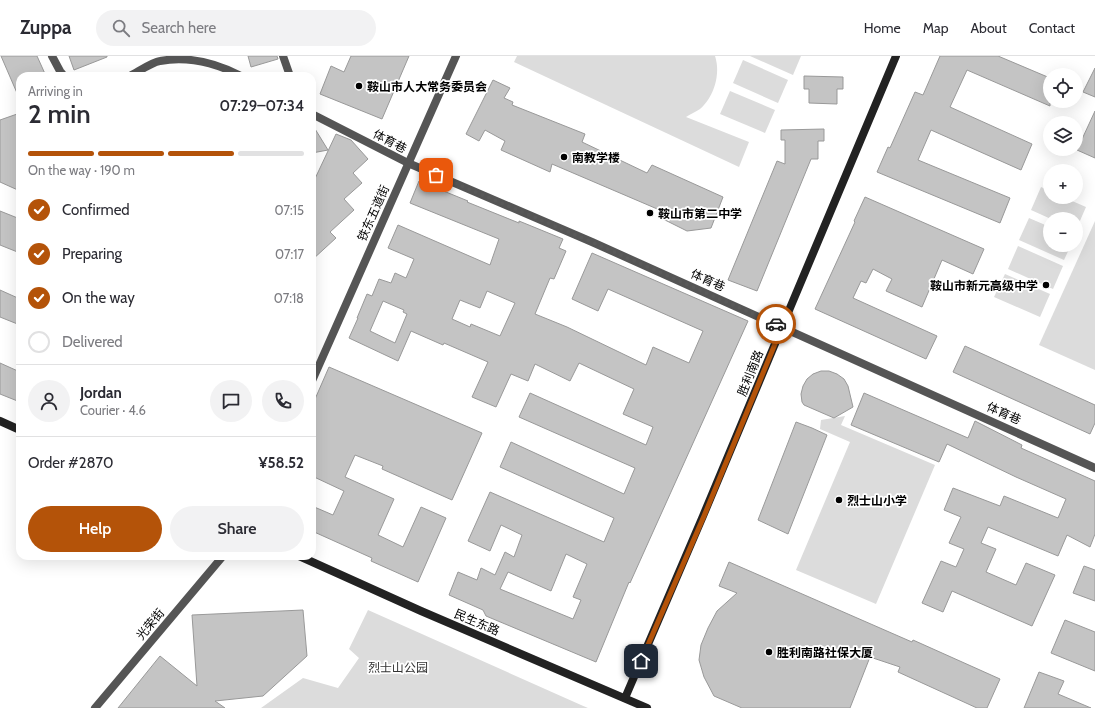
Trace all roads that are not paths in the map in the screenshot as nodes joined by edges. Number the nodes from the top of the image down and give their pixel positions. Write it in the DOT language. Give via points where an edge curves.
graph roads {
  1 [pos="52,56"];
  2 [pos="283,56"];
  3 [pos="456,56"];
  4 [pos="896,56"];
  5 [pos="61,72"];
  6 [pos="138,72"];
  7 [pos="231,72"];
  8 [pos="289,72"];
  9 [pos="316,116"];
  10 [pos="408,163"];
  11 [pos="782,327"];
  12 [pos="316,372"];
  13 [pos="0,421"];
  14 [pos="16,428"];
  15 [pos="1095,468"];
  16 [pos="220,560"];
  17 [pos="308,560"];
  18 [pos="625,698"];
  19 [pos="95,708"];
  20 [pos="647,708"];
  1 -- 5 [label="street"];
  2 -- 8 [label="street"];
  3 -- 10 [label="street, 铁东五道街"];
  4 -- 11 [label="main road, 胜利南路"];
  6 -- 7 [label="street" via="159,61 180,58 205,61"];
  9 -- 10 [label="street, 体育巷"];
  10 -- 11 [label="street, 体育巷"];
  10 -- 12 [label="street, 铁东五道街"];
  11 -- 15 [label="street, 体育巷"];
  11 -- 18 [label="main road, 胜利南路"];
  13 -- 14 [label="main road"];
  16 -- 19 [label="street, 光荣街"];
  17 -- 18 [label="main road, 民生东路"];
  18 -- 20 [label="main road, 民生东路"];
}
